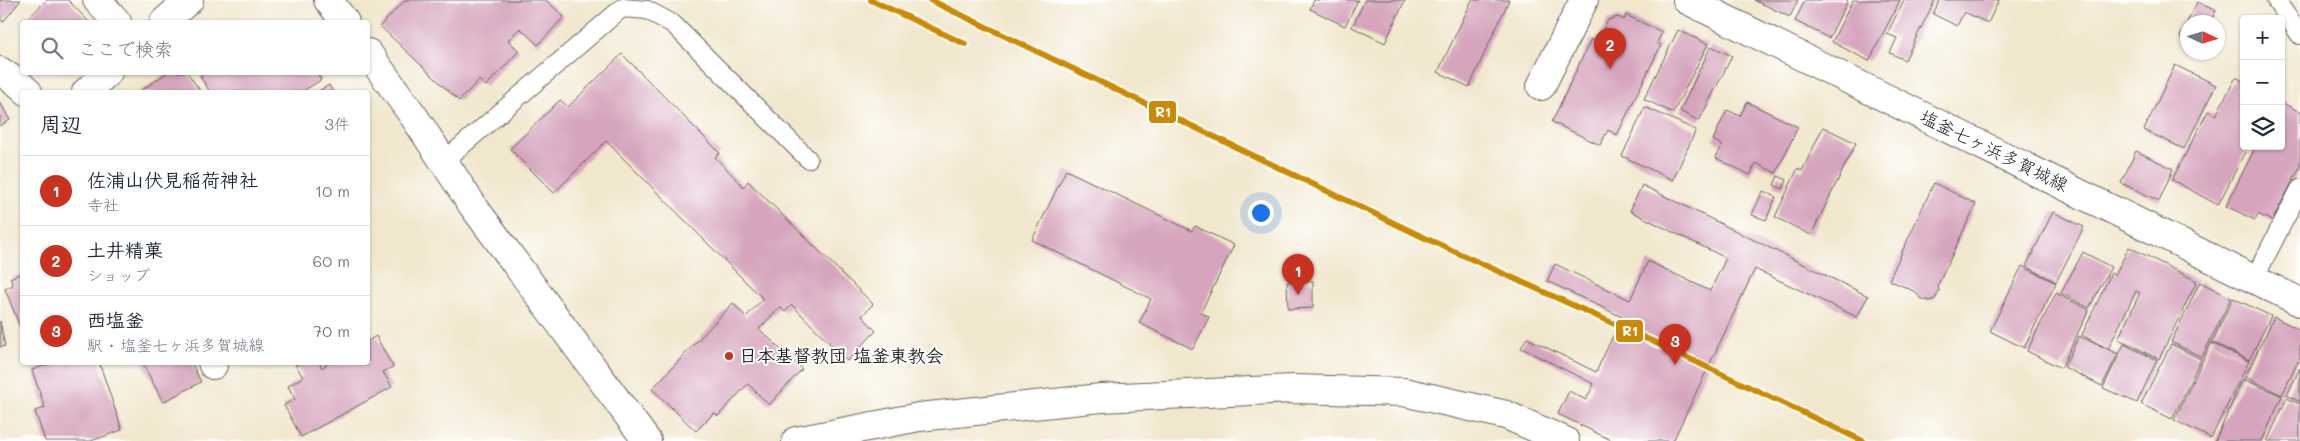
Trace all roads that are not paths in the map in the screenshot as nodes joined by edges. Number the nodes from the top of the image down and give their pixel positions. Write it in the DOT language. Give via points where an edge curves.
graph roads {
  1 [pos="97,0"];
  2 [pos="190,0"];
  3 [pos="328,0"];
  4 [pos="1584,0"];
  5 [pos="1687,0"];
  6 [pos="2276,0"];
  7 [pos="115,20"];
  8 [pos="166,20"];
  9 [pos="343,20"];
  10 [pos="2300,35"];
  11 [pos="370,56"];
  12 [pos="0,71"];
  13 [pos="105,75"];
  14 [pos="1541,86"];
  15 [pos="26,90"];
  16 [pos="88,90"];
  17 [pos="808,159"];
  18 [pos="444,161"];
  19 [pos="2300,188"];
  20 [pos="2254,279"];
  21 [pos="2300,302"];
  22 [pos="1550,438"];
  23 [pos="647,441"];
  24 [pos="796,441"];
  1 -- 7 [label="street"];
  2 -- 8 [label="street"];
  3 -- 9 [label="street"];
  4 -- 14 [label="street"];
  5 -- 20 [label="street, 塩釜七ヶ浜多賀城線"];
  6 -- 10 [label="lane"];
  11 -- 18 [label="street"];
  12 -- 15 [label="street"];
  13 -- 16 [label="street"];
  17 -- 18 [label="lane" via="673,24 647,10 622,8"];
  18 -- 23 [label="street" via="473,206"];
  19 -- 20 [label="lane"];
  20 -- 21 [label="street, 塩釜七ヶ浜多賀城線"];
  22 -- 24 [label="street" via="1506,415 1404,392 1293,389 1101,398 919,417"];
}
